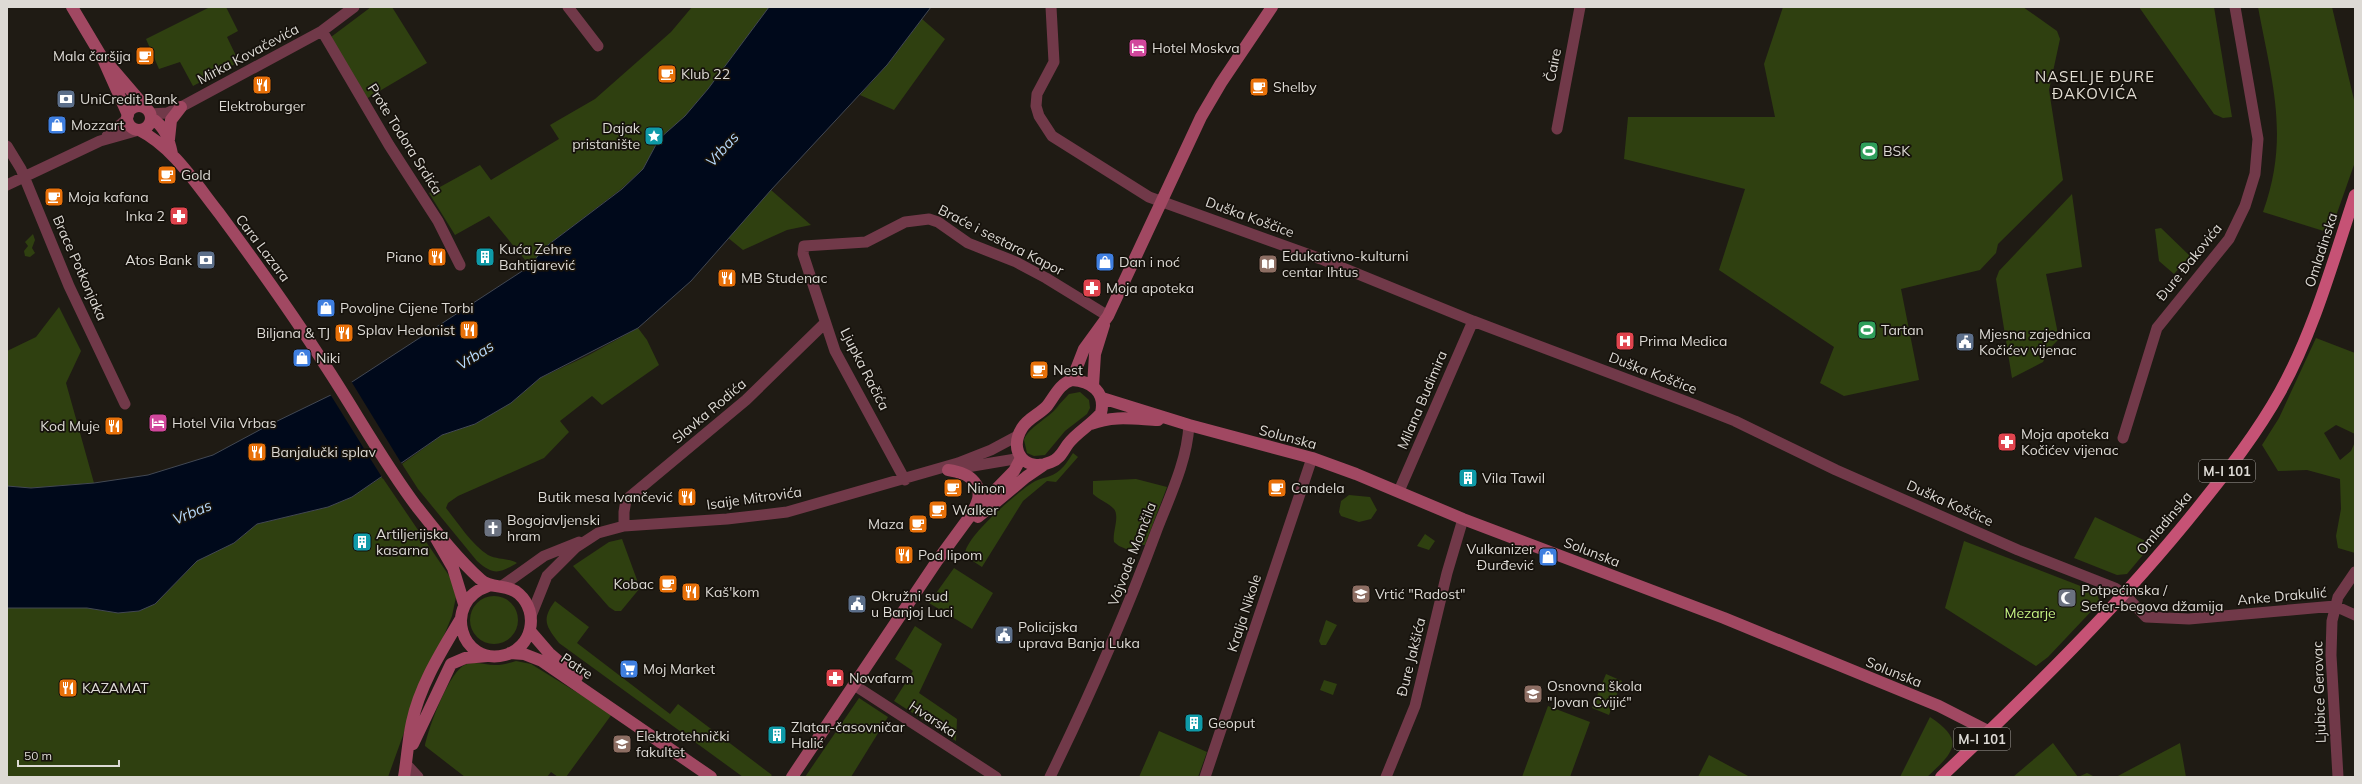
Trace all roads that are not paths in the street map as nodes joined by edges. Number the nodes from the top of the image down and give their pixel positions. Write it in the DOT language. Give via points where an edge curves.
graph roads {
  1 [pos="72,7"];
  2 [pos="354,7"];
  3 [pos="568,7"];
  4 [pos="1051,7"];
  5 [pos="1272,7"];
  6 [pos="1580,7"];
  7 [pos="2235,7"];
  8 [pos="322,31"];
  9 [pos="598,46"];
  10 [pos="103,59"];
  11 [pos="181,107"];
  12 [pos="149,114"];
  13 [pos="128,117"];
  14 [pos="1557,129"];
  15 [pos="139,130"];
  16 [pos="102,140"];
  17 [pos="169,140"];
  18 [pos="7,146"];
  19 [pos="172,154"];
  20 [pos="24,177"];
  21 [pos="7,184"];
  22 [pos="2355,195"];
  23 [pos="1162,201"];
  24 [pos="806,245"];
  25 [pos="460,265"];
  26 [pos="1106,318"];
  27 [pos="1473,321"];
  28 [pos="825,323"];
  29 [pos="1072,380"];
  30 [pos="1093,386"];
  31 [pos="1102,398"];
  32 [pos="125,404"];
  33 [pos="1177,422"];
  34 [pos="1189,425"];
  35 [pos="1086,426"];
  36 [pos="1019,434"];
  37 [pos="2123,438"];
  38 [pos="1021,458"];
  39 [pos="1312,458"];
  40 [pos="1046,464"];
  41 [pos="948,470"];
  42 [pos="921,476"];
  43 [pos="905,480"];
  44 [pos="1399,491"];
  45 [pos="418,508"];
  46 [pos="970,516"];
  47 [pos="1463,519"];
  48 [pos="624,526"];
  49 [pos="963,528"];
  50 [pos="589,538"];
  51 [pos="2355,572"];
  52 [pos="488,586"];
  53 [pos="502,586"];
  54 [pos="2124,594"];
  55 [pos="464,604"];
  56 [pos="2335,606"];
  57 [pos="2355,615"];
  58 [pos="531,616"];
  59 [pos="460,620"];
  60 [pos="530,631"];
  61 [pos="510,653"];
  62 [pos="493,656"];
  63 [pos="854,685"];
  64 [pos="622,715"];
  65 [pos="1990,732"];
  66 [pos="408,758"];
  67 [pos="404,777"];
  68 [pos="418,777"];
  69 [pos="711,777"];
  70 [pos="792,777"];
  71 [pos="996,777"];
  72 [pos="1050,777"];
  73 [pos="1205,777"];
  74 [pos="1386,777"];
  75 [pos="1941,777"];
  76 [pos="2338,777"];
  1 -- 10 [label="street, Cara Lazara"];
  2 -- 8 [label="street, Mirka Kovačevića"];
  3 -- 9 [label="street"];
  4 -- 23 [label="street, Duška Koščice" via="1054,62 1037,94 1036,106 1045,127 1052,136 1124,182 1149,197"];
  5 -- 23 [label="street" via="1205,110"];
  6 -- 14 [label="street, Čaire"];
  7 -- 37 [label="street, Đure Đakovića" via="2258,139 2258,157 2252,185 2229,239 2157,328"];
  8 -- 11 [label="street, Mirka Kovačevića"];
  8 -- 25 [label="street, Prote Todora Srdića" via="389,145 438,221"];
  10 -- 12 [label="street, Cara Lazara"];
  10 -- 13 [label="street, Cara Lazara"];
  11 -- 12 [label="street, Mirka Kovačevića" via="167,113"];
  11 -- 17 [label="street" via="172,120"];
  12 -- 13 [label="street" via="135,107"];
  12 -- 15 [label="street" via="148,126"];
  12 -- 17 [label="street, Cara Lazara" via="160,125"];
  13 -- 15 [label="street" via="133,128"];
  13 -- 16 [label="street"];
  15 -- 16 [label="street"];
  15 -- 19 [label="street, Cara Lazara" via="152,136"];
  16 -- 20 [label="street"];
  17 -- 19 [label="street, Cara Lazara"];
  18 -- 20 [label="street, Brace Potkonjaka"];
  19 -- 45 [label="street, Cara Lazara" via="269,279"];
  20 -- 21 [label="street"];
  20 -- 32 [label="street, Brace Potkonjaka" via="69,286"];
  22 -- 54 [label="main road, Omladinska / M-I 101" via="2317,309 2281,391 2243,450"];
  23 -- 26 [label="street"];
  23 -- 27 [label="street, Duška Koščice" via="1321,260"];
  24 -- 26 [label="street, Braće i sestara Kapor" via="860,243 876,239 905,222 929,218 968,243 1016,262 1040,275"];
  24 -- 28 [label="street, Ljupka Račića" via="803,254"];
  26 -- 29 [label="street" via="1084,349"];
  26 -- 30 [label="street" via="1095,354"];
  27 -- 44 [label="street, Milana Budimira"];
  27 -- 54 [label="street, Duška Koščice" via="1735,421 1836,470"];
  28 -- 43 [label="street, Ljupka Račića" via="835,351"];
  28 -- 48 [label="street, Slavka Rodića" via="746,400 626,500"];
  29 -- 30 [label="street"];
  29 -- 36 [label="street" via="1059,388 1043,410 1026,423"];
  30 -- 31 [label="street"];
  31 -- 33 [label="street, Solunska"];
  31 -- 35 [label="street" via="1101,413"];
  33 -- 34 [label="street, Solunska"];
  33 -- 35 [label="street, Solunska" via="1120,418"];
  34 -- 39 [label="street, Solunska"];
  34 -- 72 [label="street, Vojvode Momčila" via="1183,459 1134,592 1089,697"];
  35 -- 40 [label="street" via="1057,459"];
  36 -- 38 [label="street" via="1016,443"];
  36 -- 42 [label="street, Isaije Mitrovića" via="991,450"];
  38 -- 40 [label="street" via="1032,464"];
  38 -- 41 [label="street, Isaije Mitrovića"];
  38 -- 46 [label="street" via="1014,471"];
  39 -- 44 [label="street, Solunska"];
  39 -- 73 [label="street, Kralja Nikole"];
  40 -- 49 [label="street"];
  41 -- 42 [label="street, Isaije Mitrovića"];
  41 -- 46 [label="street" via="967,475 977,486 979,498"];
  42 -- 43 [label="street, Isaije Mitrovića"];
  43 -- 48 [label="street, Isaije Mitrovića" via="787,512"];
  44 -- 47 [label="street, Solunska"];
  45 -- 52 [label="street"];
  45 -- 55 [label="street" via="453,568"];
  46 -- 49 [label="street"];
  47 -- 65 [label="street, Solunska" via="1724,618 1939,706"];
  47 -- 74 [label="street, Đure Jakšića" via="1447,573 1415,706"];
  48 -- 50 [label="street, Isaije Mitrovića" via="611,528"];
  49 -- 63 [label="street" via="937,560"];
  50 -- 53 [label="street, Isaije Mitrovića" via="544,556"];
  50 -- 58 [label="street, Isaije Mitrovića" via="547,576"];
  51 -- 56 [label="street"];
  52 -- 53 [label="street"];
  52 -- 55 [label="street" via="473,594"];
  53 -- 58 [label="street" via="519,594 527,604"];
  54 -- 56 [label="street, Anke Drakulić" via="2140,613 2156,619"];
  54 -- 65 [label="main road, Omladinska / M-I 101"];
  55 -- 59 [label="street"];
  56 -- 57 [label="street, Anke Drakulić"];
  56 -- 76 [label="street, Ljubice Gerovac" via="2331,655"];
  58 -- 60 [label="street"];
  59 -- 62 [label="street" via="462,633 469,645 480,653"];
  59 -- 66 [label="street" via="432,670 418,703 412,722"];
  60 -- 61 [label="street" via="524,642"];
  60 -- 64 [label="street, Patre" via="549,652"];
  61 -- 62 [label="street, Patre"];
  61 -- 64 [label="street, Patre" via="524,654 542,661"];
  62 -- 66 [label="street, Patre" via="465,658 451,664"];
  63 -- 70 [label="street"];
  63 -- 71 [label="street, Hvarska"];
  64 -- 69 [label="street, Patre"];
  65 -- 75 [label="main road, Omladinska / M-I 101"];
  66 -- 67 [label="street"];
  66 -- 68 [label="street"];
}
